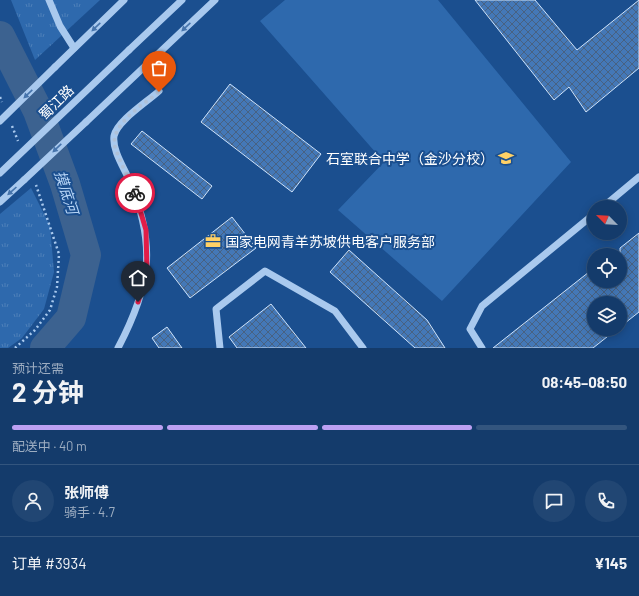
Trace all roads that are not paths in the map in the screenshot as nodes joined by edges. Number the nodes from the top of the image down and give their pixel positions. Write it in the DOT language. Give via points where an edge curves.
graph roads {
  1 [pos="49,0"];
  2 [pos="124,0"];
  3 [pos="182,0"];
  4 [pos="215,0"];
  5 [pos="74,48"];
  6 [pos="159,92"];
  7 [pos="0,121"];
  8 [pos="0,173"];
  9 [pos="639,177"];
  10 [pos="611,200"];
  11 [pos="0,202"];
  12 [pos="587,220"];
  13 [pos="118,348"];
  14 [pos="220,348"];
  15 [pos="363,348"];
  16 [pos="482,348"];
  1 -- 5 [label="street" via="60,26"];
  2 -- 5 [label="street, one-way"];
  3 -- 8 [label="street, 蜀江路, bridge"];
  4 -- 11 [label="street, one-way, bridge"];
  5 -- 7 [label="street, one-way, bridge"];
  6 -- 13 [label="street" via="120,124 114,137 146,230 147,271 134,317"];
  9 -- 10 [label="street"];
  12 -- 16 [label="street" via="482,306 470,329"];
  14 -- 15 [label="street" via="216,309 264,271 335,311"];
}
